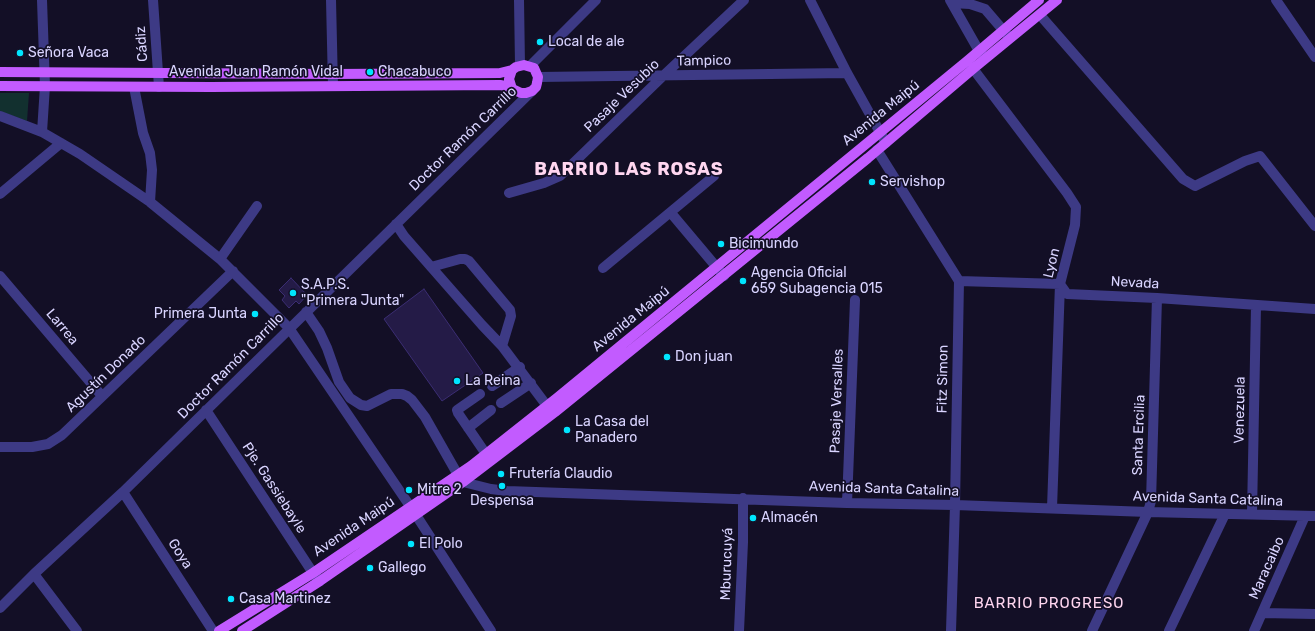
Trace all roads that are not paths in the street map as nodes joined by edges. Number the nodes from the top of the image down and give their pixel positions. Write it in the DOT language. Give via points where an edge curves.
graph roads {
  1 [pos="42,0"];
  2 [pos="153,0"];
  3 [pos="331,0"];
  4 [pos="519,0"];
  5 [pos="596,0"];
  6 [pos="744,0"];
  7 [pos="810,0"];
  8 [pos="1039,0"];
  9 [pos="1057,0"];
  10 [pos="1276,0"];
  11 [pos="951,2"];
  12 [pos="1040,15"];
  13 [pos="1004,30"];
  14 [pos="1011,38"];
  15 [pos="982,55"];
  16 [pos="1315,57"];
  17 [pos="970,64"];
  18 [pos="520,67"];
  19 [pos="0,72"];
  20 [pos="45,72"];
  21 [pos="158,73"];
  22 [pos="847,73"];
  23 [pos="332,74"];
  24 [pos="663,76"];
  25 [pos="538,77"];
  26 [pos="0,86"];
  27 [pos="46,86"];
  28 [pos="332,86"];
  29 [pos="134,87"];
  30 [pos="159,87"];
  31 [pos="512,89"];
  32 [pos="532,91"];
  33 [pos="0,116"];
  34 [pos="42,132"];
  35 [pos="880,132"];
  36 [pos="886,142"];
  37 [pos="61,143"];
  38 [pos="877,150"];
  39 [pos="714,176"];
  40 [pos="509,193"];
  41 [pos="0,194"];
  42 [pos="150,202"];
  43 [pos="257,206"];
  44 [pos="671,213"];
  45 [pos="396,224"];
  46 [pos="1315,226"];
  47 [pos="220,260"];
  48 [pos="716,266"];
  49 [pos="431,267"];
  50 [pos="603,268"];
  51 [pos="233,271"];
  52 [pos="0,276"];
  53 [pos="724,276"];
  54 [pos="959,281"];
  55 [pos="1060,284"];
  56 [pos="1158,298"];
  57 [pos="855,300"];
  58 [pos="1256,306"];
  59 [pos="1315,309"];
  60 [pos="306,312"];
  61 [pos="289,328"];
  62 [pos="502,346"];
  63 [pos="520,367"];
  64 [pos="531,383"];
  65 [pos="492,386"];
  66 [pos="480,394"];
  67 [pos="102,396"];
  68 [pos="501,403"];
  69 [pos="367,406"];
  70 [pos="547,406"];
  71 [pos="206,410"];
  72 [pos="492,410"];
  73 [pos="350,418"];
  74 [pos="468,428"];
  75 [pos="0,447"];
  76 [pos="486,454"];
  77 [pos="461,478"];
  78 [pos="123,492"];
  79 [pos="743,498"];
  80 [pos="847,503"];
  81 [pos="955,505"];
  82 [pos="1052,508"];
  83 [pos="413,511"];
  84 [pos="1148,512"];
  85 [pos="1225,514"];
  86 [pos="1252,514"];
  87 [pos="1310,516"];
  88 [pos="312,573"];
  89 [pos="34,574"];
  90 [pos="320,581"];
  91 [pos="0,608"];
  92 [pos="1262,613"];
  93 [pos="1315,614"];
  94 [pos="77,631"];
  95 [pos="213,631"];
  96 [pos="219,631"];
  97 [pos="242,631"];
  98 [pos="491,631"];
  99 [pos="739,631"];
  100 [pos="951,631"];
  101 [pos="1092,631"];
  102 [pos="1169,631"];
  103 [pos="1254,631"];
  1 -- 20 [label="street"];
  2 -- 21 [label="street, Cádiz"];
  3 -- 23 [label="street"];
  4 -- 18 [label="street"];
  5 -- 18 [label="street"];
  6 -- 24 [label="street, Pasaje Vesubio"];
  7 -- 22 [label="street"];
  8 -- 13 [label="main road, Avenida Maipú"];
  9 -- 12 [label="main road, Avenida Maipú"];
  10 -- 16 [label="street"];
  11 -- 13 [label="street" via="985,9"];
  11 -- 15 [label="street"];
  12 -- 14 [label="main road, Avenida Maipú"];
  12 -- 46 [label="street" via="1183,179 1195,186 1260,156"];
  13 -- 14 [label="street"];
  13 -- 15 [label="main road, Avenida Maipú"];
  14 -- 15 [label="main road, Avenida Maipú"];
  15 -- 17 [label="main road, Avenida Maipú"];
  17 -- 35 [label="main road, Avenida Maipú"];
  17 -- 36 [label="main road, Avenida Maipú"];
  17 -- 55 [label="street, Lyon" via="1076,207 1075,225"];
  18 -- 23 [label="main road, Avenida Juan Ramón Vidal" via="500,72"];
  18 -- 25 [label="main road" via="534,68"];
  18 -- 31 [label="main road" via="509,79"];
  19 -- 20 [label="main road, Avenida Juan Ramón Vidal"];
  20 -- 21 [label="main road, Avenida Juan Ramón Vidal"];
  20 -- 27 [label="street"];
  21 -- 23 [label="main road, Avenida Juan Ramón Vidal"];
  21 -- 30 [label="street, Cádiz"];
  22 -- 24 [label="street, Tampico"];
  22 -- 35 [label="street"];
  23 -- 28 [label="street"];
  24 -- 25 [label="street, Tampico"];
  24 -- 40 [label="street, Pasaje Vesubio" via="560,176 544,184"];
  25 -- 32 [label="main road" via="536,87"];
  26 -- 27 [label="main road, Avenida Juan Ramón Vidal"];
  27 -- 29 [label="main road, Avenida Juan Ramón Vidal"];
  27 -- 34 [label="street"];
  28 -- 30 [label="main road, Avenida Juan Ramón Vidal"];
  28 -- 31 [label="main road, Avenida Juan Ramón Vidal" via="500,84"];
  29 -- 30 [label="main road, Avenida Juan Ramón Vidal"];
  29 -- 42 [label="street" via="143,133 150,153"];
  31 -- 32 [label="main road" via="521,93"];
  32 -- 45 [label="street, Doctor Ramón Carrillo"];
  33 -- 34 [label="street"];
  34 -- 37 [label="street"];
  35 -- 36 [label="street"];
  35 -- 48 [label="main road, Avenida Maipú"];
  36 -- 38 [label="main road, Avenida Maipú"];
  37 -- 41 [label="street"];
  37 -- 42 [label="street"];
  38 -- 53 [label="main road, Avenida Maipú"];
  38 -- 54 [label="street"];
  39 -- 44 [label="street"];
  42 -- 47 [label="street"];
  43 -- 47 [label="street"];
  44 -- 48 [label="street"];
  44 -- 50 [label="street"];
  45 -- 49 [label="street"];
  45 -- 60 [label="street, Doctor Ramón Carrillo"];
  47 -- 51 [label="street"];
  48 -- 53 [label="street"];
  48 -- 70 [label="main road, Avenida Maipú"];
  49 -- 62 [label="street"];
  49 -- 62 [label="street" via="460,259 469,261 510,310 511,316"];
  51 -- 61 [label="street"];
  51 -- 67 [label="street, Agustín Donado"];
  52 -- 67 [label="street, Larrea"];
  53 -- 77 [label="main road, Avenida Maipú" via="555,412"];
  54 -- 55 [label="street"];
  54 -- 81 [label="street, Fitz Simon"];
  55 -- 56 [label="street, Nevada" via="1067,294"];
  55 -- 82 [label="street, Lyon"];
  56 -- 58 [label="street, Nevada"];
  56 -- 84 [label="street, Santa Ercilia" via="1151,501"];
  57 -- 80 [label="street, Pasaje Versalles"];
  58 -- 59 [label="street, Nevada"];
  58 -- 86 [label="street, Venezuela"];
  60 -- 61 [label="street, Doctor Ramón Carrillo"];
  60 -- 69 [label="street" via="327,348 344,390 355,402"];
  61 -- 71 [label="street, Doctor Ramón Carrillo"];
  61 -- 73 [label="street"];
  62 -- 63 [label="street"];
  63 -- 64 [label="street"];
  63 -- 65 [label="street"];
  64 -- 68 [label="street"];
  64 -- 70 [label="street"];
  66 -- 74 [label="street" via="458,410"];
  67 -- 75 [label="street, Agustín Donado" via="62,435 48,444"];
  69 -- 73 [label="street"];
  69 -- 77 [label="street" via="391,394 407,396 425,417"];
  70 -- 76 [label="main road, Avenida Maipú"];
  71 -- 78 [label="street, Doctor Ramón Carrillo"];
  71 -- 88 [label="street, Pje. Gassiebayle"];
  72 -- 74 [label="street"];
  73 -- 83 [label="street"];
  74 -- 76 [label="street"];
  76 -- 77 [label="main road, Avenida Maipú"];
  77 -- 79 [label="street, Avenida Santa Catalina" via="491,489 507,491"];
  77 -- 83 [label="main road, Avenida Maipú"];
  78 -- 89 [label="street, Doctor Ramón Carrillo"];
  78 -- 95 [label="street, Goya"];
  79 -- 80 [label="street, Avenida Santa Catalina"];
  79 -- 99 [label="street, Mburucuyá"];
  80 -- 81 [label="street, Avenida Santa Catalina"];
  81 -- 82 [label="street, Avenida Santa Catalina"];
  81 -- 100 [label="street, Fitz Simon"];
  82 -- 84 [label="street, Avenida Santa Catalina"];
  83 -- 88 [label="main road, Avenida Maipú"];
  83 -- 90 [label="main road, Avenida Maipú"];
  83 -- 98 [label="street"];
  84 -- 85 [label="street, Avenida Santa Catalina"];
  84 -- 101 [label="street, Santa Ercilia"];
  85 -- 86 [label="street, Avenida Santa Catalina"];
  85 -- 102 [label="street"];
  86 -- 87 [label="street, Avenida Santa Catalina"];
  87 -- 92 [label="street, Maracaibo"];
  88 -- 90 [label="street, Pje. Gassiebayle"];
  88 -- 96 [label="main road, Avenida Maipú"];
  89 -- 91 [label="street, Doctor Ramón Carrillo"];
  89 -- 94 [label="street"];
  90 -- 97 [label="main road, Avenida Maipú"];
  92 -- 93 [label="street"];
  92 -- 103 [label="street, Maracaibo"];
}
